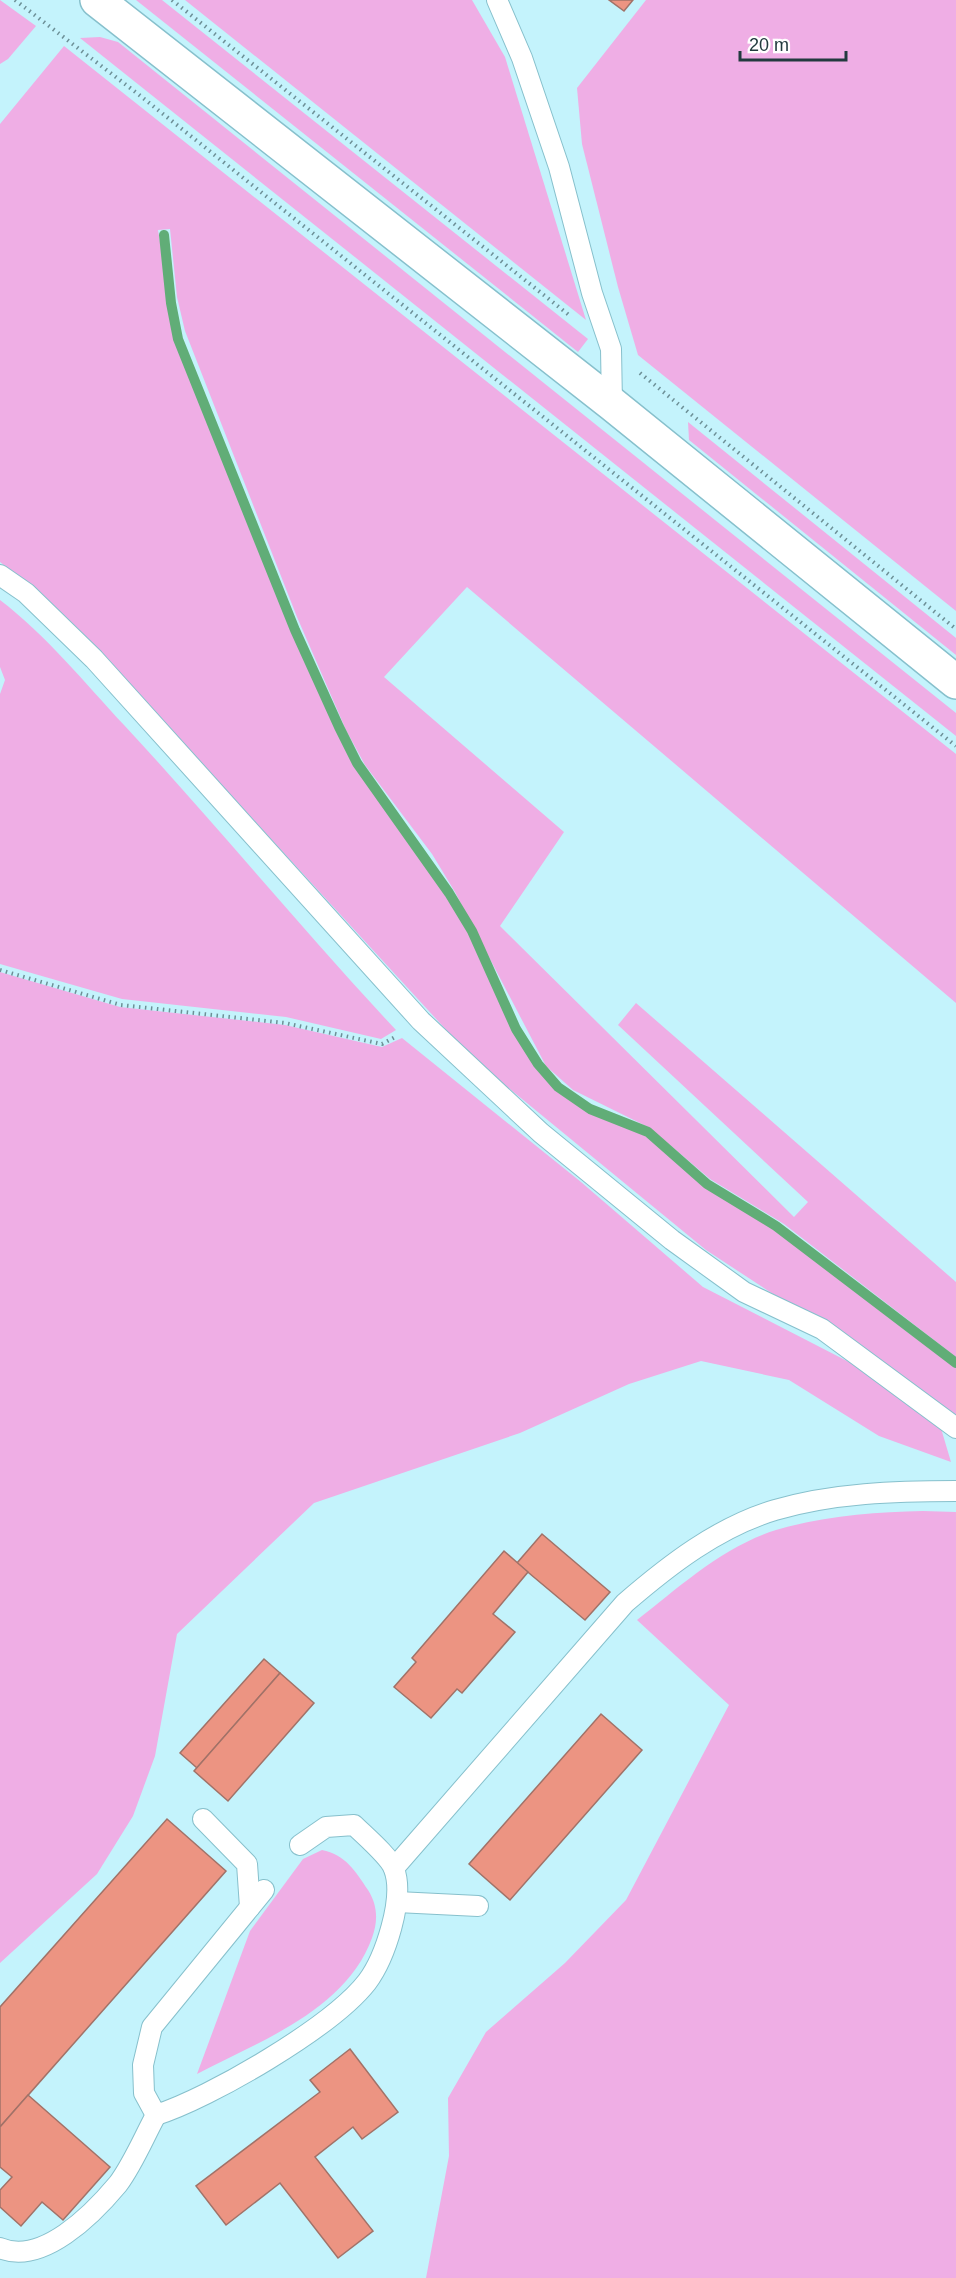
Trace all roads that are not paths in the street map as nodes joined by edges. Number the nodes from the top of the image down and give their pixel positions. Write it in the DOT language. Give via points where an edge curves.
graph roads {
  1 [pos="97,0"];
  2 [pos="497,0"];
  3 [pos="612,404"];
  4 [pos="0,575"];
  5 [pos="956,682"];
  6 [pos="956,1428"];
  7 [pos="956,1491"];
  8 [pos="202,1819"];
  9 [pos="300,1845"];
  10 [pos="394,1868"];
  11 [pos="264,1890"];
  12 [pos="396,1902"];
  13 [pos="250,1906"];
  14 [pos="478,1906"];
  15 [pos="156,2115"];
  16 [pos="0,2248"];
  1 -- 3 [label="street"];
  2 -- 3 [label="lane" via="522,58 559,167 610,349"];
  3 -- 5 [label="street"];
  4 -- 6 [label="lane" via="26,594 94,659 421,1021 542,1133 672,1240 744,1292 822,1329"];
  7 -- 10 [label="lane" via="837,1498 774,1510 718,1535 669,1566 625,1603"];
  8 -- 13 [label="lane" via="247,1864"];
  9 -- 10 [label="lane" via="326,1827 354,1825"];
  10 -- 12 [label="lane"];
  11 -- 13 [label="lane"];
  12 -- 14 [label="lane"];
  12 -- 15 [label="lane" via="388,1939 367,1981 324,2021 282,2050 183,2106"];
  13 -- 15 [label="lane" via="152,2027 143,2084"];
  15 -- 16 [label="lane" via="119,2183 78,2223 50,2245 12,2253"];
}
